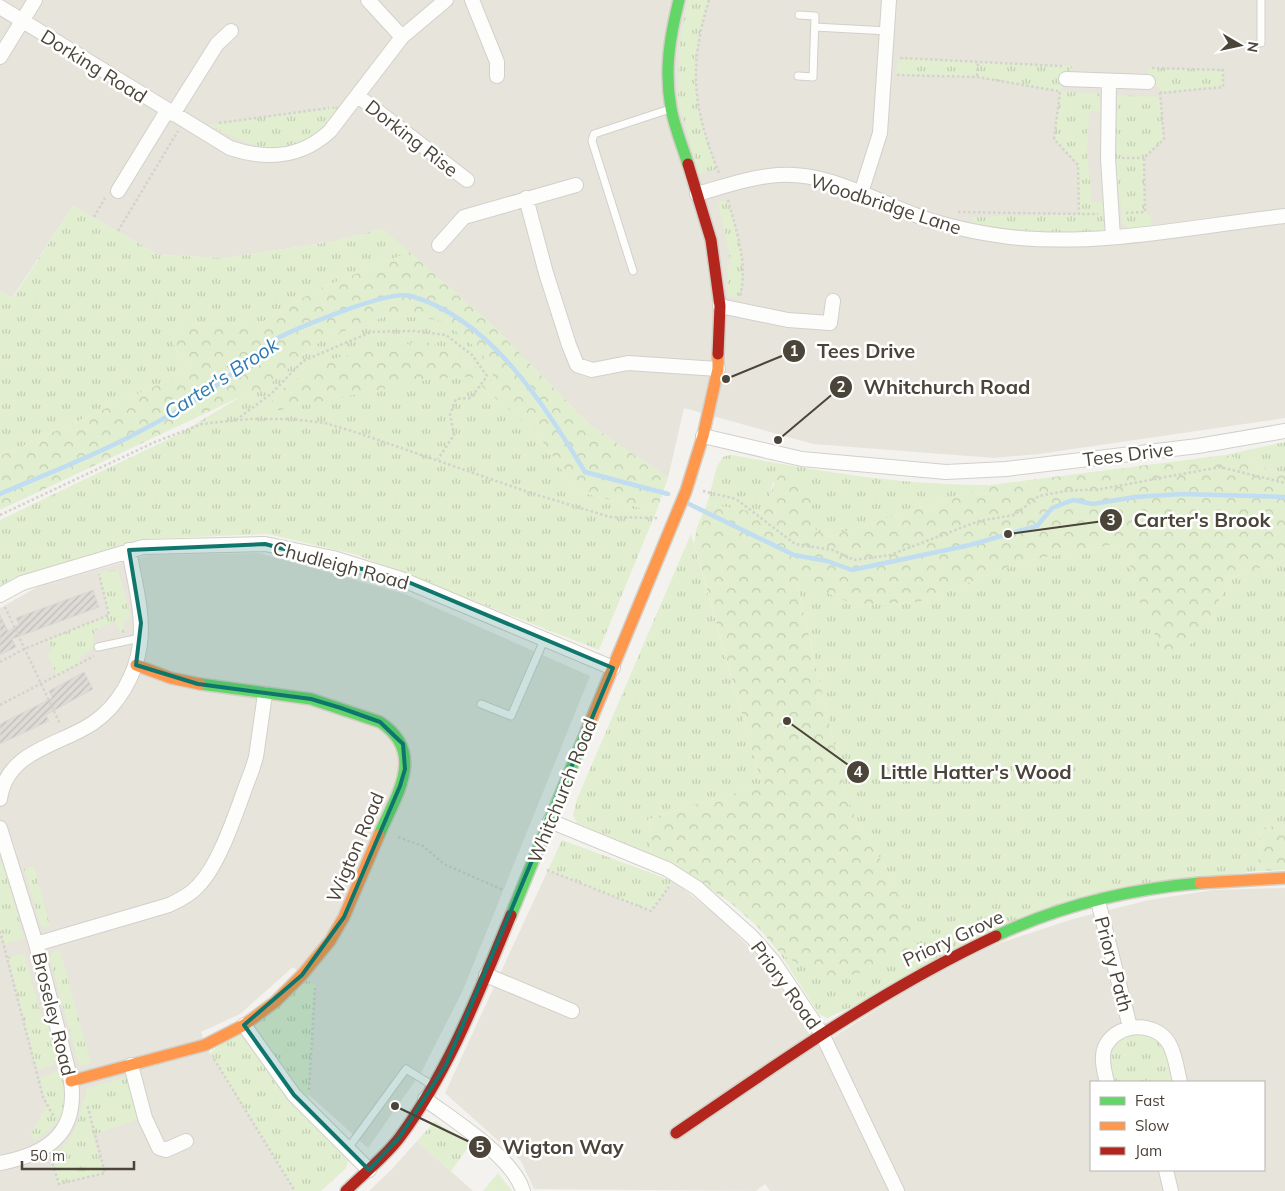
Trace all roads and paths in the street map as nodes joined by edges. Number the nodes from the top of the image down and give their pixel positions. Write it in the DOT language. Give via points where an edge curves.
graph roads {
  1 [pos="35,0"];
  2 [pos="368,0"];
  3 [pos="446,0"];
  4 [pos="472,0"];
  5 [pos="678,0"];
  6 [pos="708,0"];
  7 [pos="890,0"];
  8 [pos="1261,0"];
  9 [pos="0,7"];
  10 [pos="799,15"];
  11 [pos="22,21"];
  12 [pos="815,27"];
  13 [pos="231,31"];
  14 [pos="888,31"];
  15 [pos="402,37"];
  16 [pos="1261,43"];
  17 [pos="0,57"];
  18 [pos="886,57"];
  19 [pos="978,63"];
  20 [pos="1064,73"];
  21 [pos="886,74"];
  22 [pos="1148,75"];
  23 [pos="497,76"];
  24 [pos="798,76"];
  25 [pos="977,77"];
  26 [pos="1109,80"];
  27 [pos="1160,94"];
  28 [pos="354,100"];
  29 [pos="671,109"];
  30 [pos="174,115"];
  31 [pos="218,124"];
  32 [pos="1108,158"];
  33 [pos="1144,158"];
  34 [pos="467,180"];
  35 [pos="576,185"];
  36 [pos="724,186"];
  37 [pos="118,191"];
  38 [pos="861,193"];
  39 [pos="697,194"];
  40 [pos="526,198"];
  41 [pos="950,211"];
  42 [pos="1079,214"];
  43 [pos="1285,216"];
  44 [pos="118,231"];
  45 [pos="1113,236"];
  46 [pos="439,245"];
  47 [pos="634,271"];
  48 [pos="834,301"];
  49 [pos="720,306"];
  50 [pos="737,310"];
  51 [pos="718,369"];
  52 [pos="234,422"];
  53 [pos="1285,431"];
  54 [pos="703,436"];
  55 [pos="438,459"];
  56 [pos="1285,483"];
  57 [pos="691,490"];
  58 [pos="0,515"];
  59 [pos="654,517"];
  60 [pos="129,550"];
  61 [pos="95,560"];
  62 [pos="2,600"];
  63 [pos="140,638"];
  64 [pos="544,640"];
  65 [pos="98,647"];
  66 [pos="24,649"];
  67 [pos="0,662"];
  68 [pos="136,665"];
  69 [pos="613,668"];
  70 [pos="40,683"];
  71 [pos="265,694"];
  72 [pos="481,704"];
  73 [pos="0,705"];
  74 [pos="66,736"];
  75 [pos="0,799"];
  76 [pos="550,821"];
  77 [pos="0,828"];
  78 [pos="381,830"];
  79 [pos="532,864"];
  80 [pos="676,875"];
  81 [pos="1285,878"];
  82 [pos="518,897"];
  83 [pos="1098,901"];
  84 [pos="0,931"];
  85 [pos="36,944"];
  86 [pos="302,975"];
  87 [pos="486,975"];
  88 [pos="572,1011"];
  89 [pos="244,1024"];
  90 [pos="1130,1027"];
  91 [pos="822,1034"];
  92 [pos="205,1045"];
  93 [pos="130,1065"];
  94 [pos="71,1080"];
  95 [pos="1107,1081"];
  96 [pos="1180,1081"];
  97 [pos="434,1086"];
  98 [pos="425,1099"];
  99 [pos="86,1103"];
  100 [pos="308,1109"];
  101 [pos="62,1132"];
  102 [pos="676,1132"];
  103 [pos="186,1141"];
  104 [pos="47,1147"];
  105 [pos="349,1147"];
  106 [pos="0,1163"];
  107 [pos="369,1170"];
  108 [pos="1166,1171"];
  109 [pos="295,1191"];
  110 [pos="346,1191"];
  111 [pos="523,1191"];
  112 [pos="897,1191"];
  113 [pos="1171,1191"];
  1 -- 11 [label="street"];
  2 -- 15 [label="street"];
  3 -- 15 [label="street, Dorking Road"];
  4 -- 23 [label="street" via="497,62"];
  5 -- 29 [label="street, Whitchurch Road" via="670,37 667,75"];
  6 -- 36 [label="path" via="696,51 695,81 698,111"];
  7 -- 14 [label="street"];
  8 -- 16 [label="lane"];
  9 -- 11 [label="street, Dorking Road"];
  10 -- 12 [label="lane" via="815,16"];
  11 -- 17 [label="street, Dorking Road"];
  11 -- 30 [label="street, Dorking Road"];
  12 -- 14 [label="lane"];
  12 -- 24 [label="lane" via="813,77"];
  13 -- 30 [label="street" via="217,44"];
  14 -- 18 [label="street"];
  15 -- 28 [label="street, Dorking Road"];
  18 -- 19 [label="path"];
  18 -- 21 [label="street"];
  19 -- 20 [label="path"];
  19 -- 25 [label="path"];
  20 -- 25 [label="path" via="1060,92"];
  20 -- 26 [label="street"];
  21 -- 25 [label="path"];
  21 -- 38 [label="street" via="880,133"];
  22 -- 26 [label="street"];
  22 -- 27 [label="path" via="1223,70 1223,87"];
  26 -- 32 [label="street"];
  28 -- 30 [label="street, Dorking Road" via="330,132 318,142 277,156 230,148"];
  28 -- 31 [label="path"];
  28 -- 34 [label="street, Dorking Rise"];
  29 -- 39 [label="street, Whitchurch Road"];
  29 -- 47 [label="lane" via="594,134 592,141"];
  30 -- 37 [label="street, Dorking Road"];
  30 -- 44 [label="path"];
  32 -- 33 [label="path"];
  32 -- 45 [label="street"];
  35 -- 40 [label="street"];
  36 -- 38 [label="street, Woodbridge Lane" via="778,175 800,176"];
  36 -- 39 [label="street, Woodbridge Lane"];
  36 -- 50 [label="path" via="740,244 744,278"];
  38 -- 45 [label="street, Woodbridge Lane" via="966,231 1039,240"];
  39 -- 49 [label="street, Whitchurch Road" via="711,240"];
  40 -- 46 [label="street" via="464,217"];
  40 -- 51 [label="street" via="546,273 577,365 592,370 628,363"];
  41 -- 42 [label="path"];
  43 -- 45 [label="street, Woodbridge Lane"];
  48 -- 50 [label="street" via="830,323 788,320"];
  49 -- 50 [label="street"];
  49 -- 51 [label="street, Whitchurch Road"];
  51 -- 54 [label="street, Whitchurch Road"];
  52 -- 55 [label="path" via="292,419 325,423"];
  52 -- 55 [label="path" via="272,393 303,360 371,332 414,331 446,335 472,355 487,376 471,398 456,399 450,414 454,435"];
  52 -- 58 [label="path" via="202,424 155,442"];
  53 -- 54 [label="street, Tees Drive" via="1198,446 1006,469 946,472 802,460"];
  54 -- 57 [label="street, Whitchurch Road"];
  55 -- 59 [label="path" via="531,493 610,517"];
  56 -- 57 [label="path" via="1220,467 1100,489 1066,490 1039,496 1014,515 979,521 890,554 854,560 833,550 795,544 736,499"];
  57 -- 69 [label="street, Whitchurch Road" via="678,512"];
  60 -- 61 [label="street, Chudleigh Road"];
  60 -- 63 [label="street" via="141,623"];
  60 -- 64 [label="street, Chudleigh Road" via="266,544 333,558 401,578"];
  61 -- 62 [label="street, Chudleigh Road" via="22,583"];
  61 -- 66 [label="path" via="109,615"];
  62 -- 66 [label="path"];
  63 -- 65 [label="lane"];
  63 -- 68 [label="street"];
  64 -- 69 [label="street, Chudleigh Road"];
  64 -- 72 [label="lane" via="511,716"];
  65 -- 70 [label="path" via="99,654"];
  66 -- 67 [label="path"];
  66 -- 70 [label="path"];
  68 -- 71 [label="street, Wigton Road" via="171,678"];
  68 -- 74 [label="street" via="114,704 92,724"];
  69 -- 76 [label="street, Whitchurch Road"];
  70 -- 73 [label="path"];
  70 -- 74 [label="path"];
  71 -- 78 [label="street, Wigton Road" via="311,699 341,708 380,722 397,736 403,744 405,769"];
  71 -- 85 [label="street" via="252,770 210,870 199,886 169,905"];
  74 -- 75 [label="street" via="22,760 4,784"];
  76 -- 79 [label="street, Whitchurch Road"];
  76 -- 80 [label="street, Priory Road"];
  77 -- 85 [label="street, Broseley Road"];
  78 -- 82 [label="path" via="423,846 444,864"];
  78 -- 86 [label="street, Wigton Road" via="344,917 330,942"];
  79 -- 80 [label="path" via="651,911"];
  79 -- 82 [label="street, Whitchurch Road"];
  80 -- 91 [label="street, Priory Road" via="697,888 752,937 773,961"];
  81 -- 83 [label="street, Priory Grove" via="1195,884 1130,892"];
  82 -- 87 [label="street, Whitchurch Road"];
  83 -- 90 [label="street, Priory Path"];
  83 -- 91 [label="street, Priory Grove" via="998,934 951,955 901,982"];
  84 -- 101 [label="path" via="43,1097"];
  85 -- 94 [label="street, Broseley Road"];
  86 -- 89 [label="street, Wigton Road" via="275,1002"];
  86 -- 100 [label="path" via="315,986"];
  87 -- 88 [label="street"];
  87 -- 97 [label="street, Whitchurch Road"];
  89 -- 92 [label="street, Wigton Road"];
  89 -- 100 [label="street" via="275,1071"];
  90 -- 95 [label="street, Priory Path" via="1106,1044 1103,1055"];
  90 -- 96 [label="street, Priory Path" via="1155,1030 1167,1040"];
  91 -- 102 [label="street, Priory Grove"];
  91 -- 112 [label="street, Priory Road"];
  92 -- 93 [label="street, Wigton Road"];
  92 -- 109 [label="path"];
  93 -- 94 [label="street, Wigton Road"];
  93 -- 103 [label="street" via="145,1118 159,1148 166,1150"];
  94 -- 101 [label="street, Broseley Road" via="72,1110"];
  97 -- 98 [label="street, Whitchurch Road"];
  97 -- 105 [label="lane" via="406,1069"];
  98 -- 107 [label="street, Whitchurch Road" via="399,1138"];
  98 -- 111 [label="street" via="481,1141 517,1177"];
  99 -- 104 [label="path" via="105,1173 59,1184"];
  100 -- 105 [label="street"];
  101 -- 104 [label="street, Broseley Road"];
  104 -- 106 [label="street, Broseley Road"];
  105 -- 107 [label="street"];
  107 -- 110 [label="street, Whitchurch Road"];
  108 -- 113 [label="street"];
}
